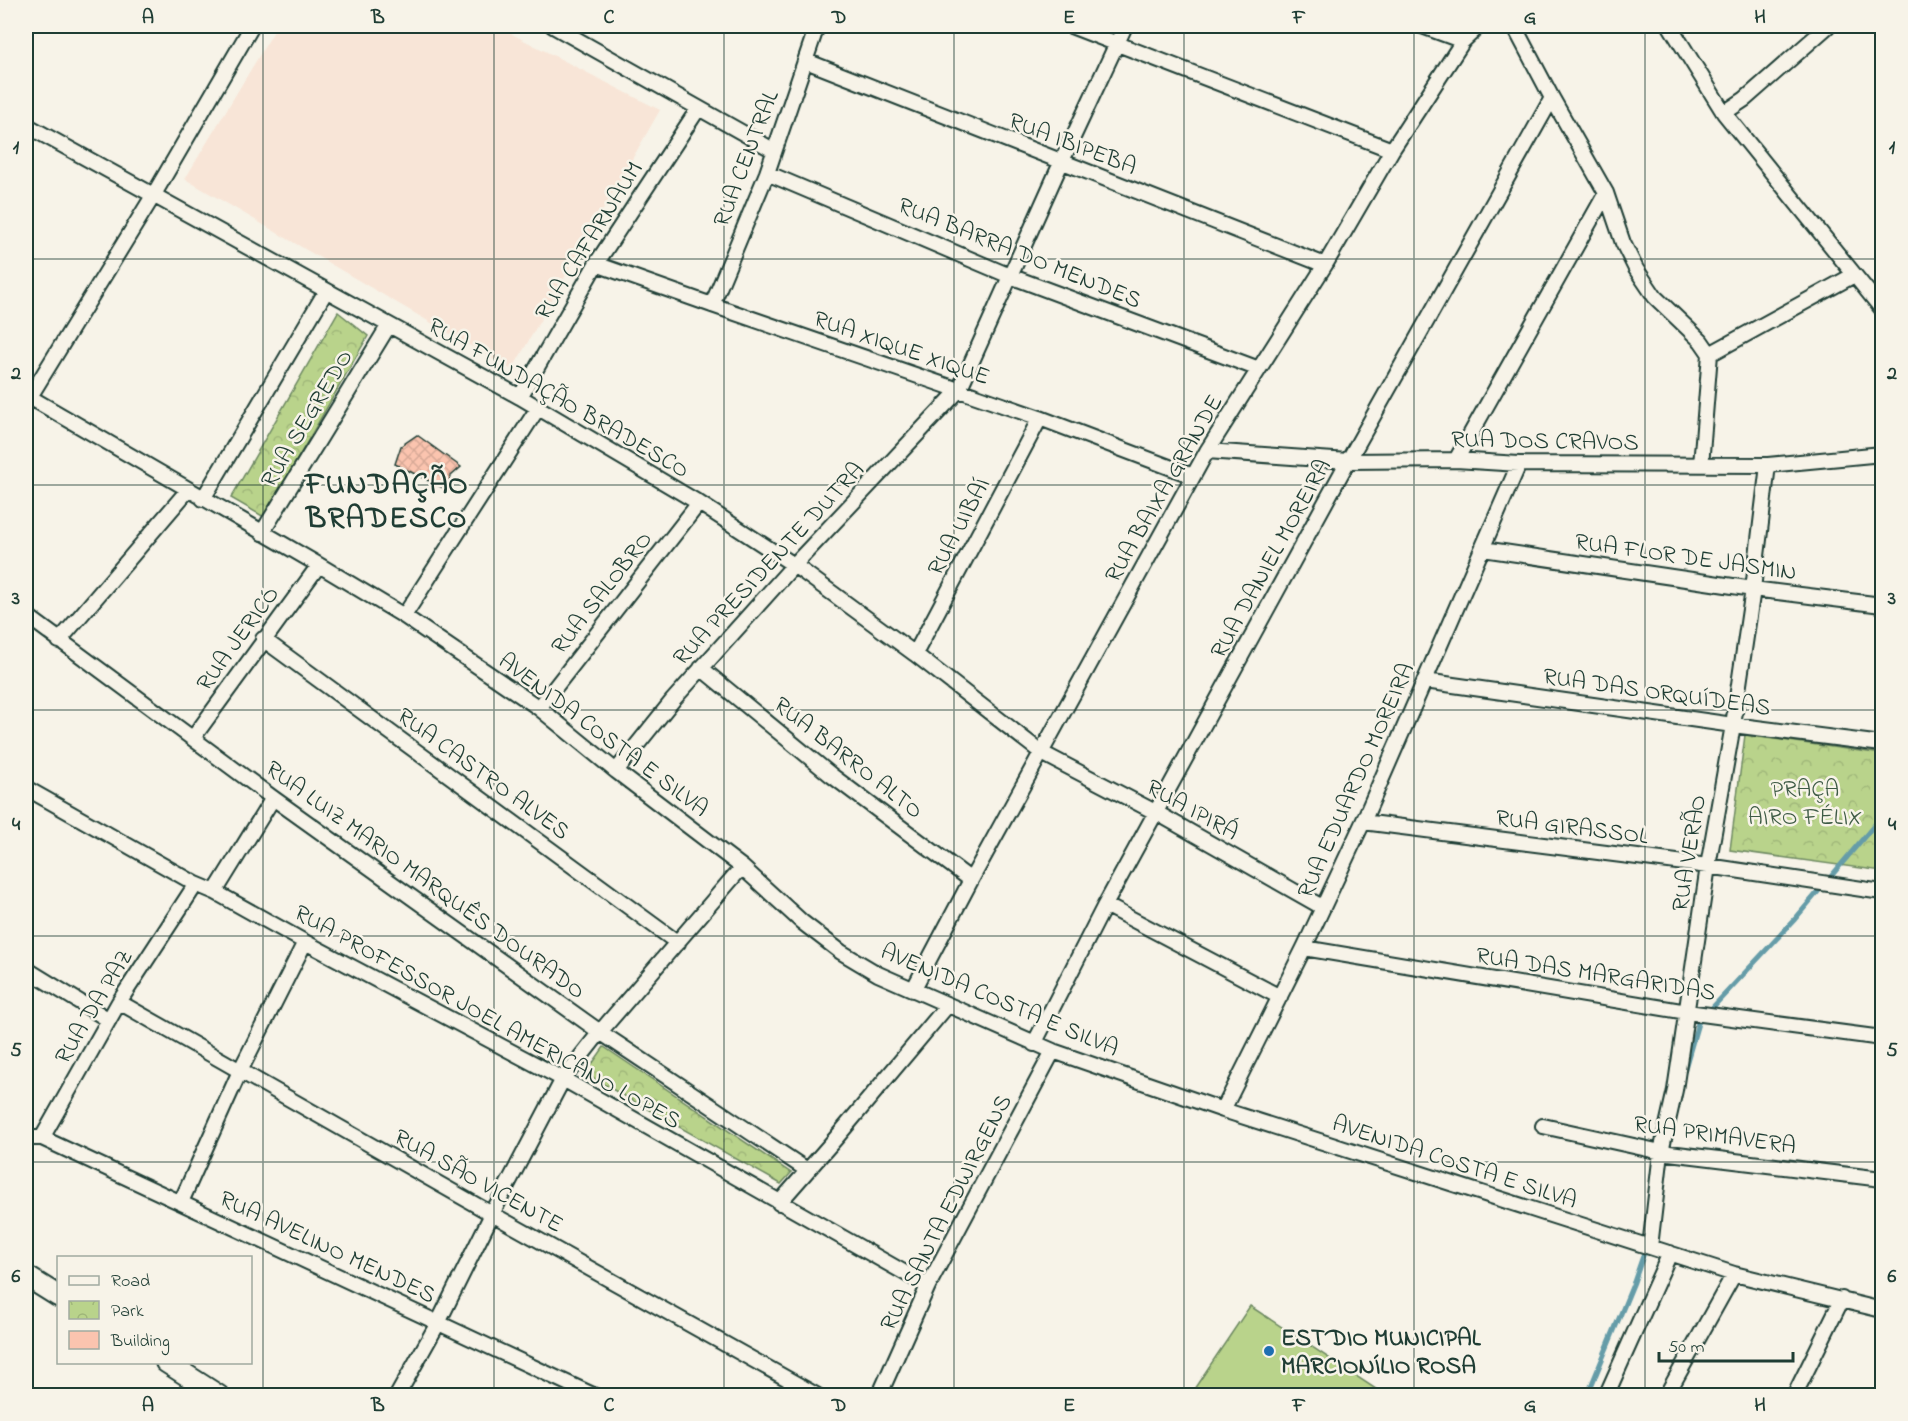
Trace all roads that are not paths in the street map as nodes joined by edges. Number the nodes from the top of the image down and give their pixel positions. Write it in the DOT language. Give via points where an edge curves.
graph roads {
  1 [pos="252,26"];
  2 [pos="553,26"];
  3 [pos="817,26"];
  4 [pos="1071,26"];
  5 [pos="1125,26"];
  6 [pos="1422,26"];
  7 [pos="1479,26"];
  8 [pos="1514,26"];
  9 [pos="1670,26"];
  10 [pos="1828,26"];
  11 [pos="1463,41"];
  12 [pos="1117,42"];
  13 [pos="806,61"];
  14 [pos="1552,98"];
  15 [pos="698,109"];
  16 [pos="1724,113"];
  17 [pos="26,125"];
  18 [pos="773,150"];
  19 [pos="1392,150"];
  20 [pos="1061,163"];
  21 [pos="766,173"];
  22 [pos="1606,193"];
  23 [pos="153,196"];
  24 [pos="596,264"];
  25 [pos="1324,265"];
  26 [pos="1854,275"];
  27 [pos="1010,276"];
  28 [pos="326,291"];
  29 [pos="712,305"];
  30 [pos="1882,309"];
  31 [pos="389,325"];
  32 [pos="1710,354"];
  33 [pos="1259,369"];
  34 [pos="959,390"];
  35 [pos="520,397"];
  36 [pos="27,398"];
  37 [pos="538,408"];
  38 [pos="1040,418"];
  39 [pos="1207,451"];
  40 [pos="1882,454"];
  41 [pos="1456,460"];
  42 [pos="1348,461"];
  43 [pos="1520,464"];
  44 [pos="1701,465"];
  45 [pos="1767,465"];
  46 [pos="1193,476"];
  47 [pos="188,490"];
  48 [pos="203,499"];
  49 [pos="699,502"];
  50 [pos="262,533"];
  51 [pos="1483,549"];
  52 [pos="319,565"];
  53 [pos="794,565"];
  54 [pos="1753,589"];
  55 [pos="1882,605"];
  56 [pos="26,615"];
  57 [pos="404,616"];
  58 [pos="263,639"];
  59 [pos="59,640"];
  60 [pos="915,654"];
  61 [pos="701,668"];
  62 [pos="1425,681"];
  63 [pos="539,708"];
  64 [pos="1733,725"];
  65 [pos="193,738"];
  66 [pos="1882,744"];
  67 [pos="1042,753"];
  68 [pos="616,771"];
  69 [pos="26,788"];
  70 [pos="273,798"];
  71 [pos="1157,813"];
  72 [pos="1363,822"];
  73 [pos="1708,866"];
  74 [pos="742,867"];
  75 [pos="971,880"];
  76 [pos="196,884"];
  77 [pos="215,892"];
  78 [pos="1882,892"];
  79 [pos="1105,905"];
  80 [pos="1322,907"];
  81 [pos="305,942"];
  82 [pos="678,943"];
  83 [pos="1304,948"];
  84 [pos="26,969"];
  85 [pos="913,990"];
  86 [pos="1280,997"];
  87 [pos="119,1002"];
  88 [pos="946,1006"];
  89 [pos="1687,1012"];
  90 [pos="110,1020"];
  91 [pos="600,1032"];
  92 [pos="1882,1038"];
  93 [pos="1034,1044"];
  94 [pos="1053,1051"];
  95 [pos="240,1071"];
  96 [pos="564,1079"];
  97 [pos="1223,1110"];
  98 [pos="1543,1126"];
  99 [pos="26,1138"];
  100 [pos="42,1138"];
  101 [pos="1661,1153"];
  102 [pos="807,1170"];
  103 [pos="1882,1179"];
  104 [pos="181,1202"];
  105 [pos="779,1203"];
  106 [pos="492,1214"];
  107 [pos="1650,1247"];
  108 [pos="1670,1253"];
  109 [pos="1734,1274"];
  110 [pos="26,1276"];
  111 [pos="928,1286"];
  112 [pos="57,1295"];
  113 [pos="1842,1299"];
  114 [pos="1882,1310"];
  115 [pos="438,1323"];
  116 [pos="168,1364"];
  117 [pos="883,1393"];
  118 [pos="219,1395"];
  119 [pos="397,1395"];
  120 [pos="595,1395"];
  121 [pos="818,1395"];
  122 [pos="1606,1395"];
  123 [pos="1666,1395"];
  124 [pos="1794,1395"];
  1 -- 23 [label="street"];
  2 -- 15 [label="street"];
  3 -- 13 [label="street, RUA CENTRAL"];
  4 -- 12 [label="street"];
  5 -- 12 [label="street, RUA PRESIDENTE DUTRA"];
  6 -- 11 [label="street"];
  7 -- 11 [label="street, RUA BAIXA GRANDE"];
  8 -- 14 [label="street"];
  9 -- 16 [label="street"];
  10 -- 16 [label="street"];
  11 -- 19 [label="street, RUA BAIXA GRANDE"];
  12 -- 19 [label="street"];
  12 -- 20 [label="street, RUA PRESIDENTE DUTRA"];
  13 -- 18 [label="street, RUA CENTRAL"];
  13 -- 20 [label="street, RUA IBIPEBA"];
  14 -- 22 [label="street"];
  14 -- 42 [label="street, RUA DANIEL MOREIRA"];
  15 -- 18 [label="street"];
  15 -- 24 [label="street, RUA CAFARNAUM"];
  16 -- 26 [label="street"];
  17 -- 23 [label="street, RUA FUNDAÇÃO BRADESCO"];
  18 -- 21 [label="street, RUA CENTRAL"];
  19 -- 25 [label="street, RUA BAIXA GRANDE"];
  20 -- 25 [label="street, RUA IBIPEBA"];
  20 -- 27 [label="street, RUA PRESIDENTE DUTRA"];
  21 -- 27 [label="street, RUA BARRA DO MENDES"];
  21 -- 29 [label="street, RUA CENTRAL"];
  22 -- 32 [label="street" via="1636,269 1655,297"];
  22 -- 41 [label="street"];
  23 -- 28 [label="street, RUA FUNDAÇÃO BRADESCO"];
  23 -- 36 [label="street"];
  24 -- 29 [label="street, RUA XIQUE XIQUE"];
  24 -- 35 [label="street, RUA CAFARNAUM"];
  25 -- 33 [label="street, RUA BAIXA GRANDE"];
  26 -- 30 [label="street"];
  26 -- 32 [label="street"];
  27 -- 33 [label="street, RUA BARRA DO MENDES"];
  27 -- 34 [label="street, RUA PRESIDENTE DUTRA"];
  28 -- 31 [label="street, RUA FUNDAÇÃO BRADESCO"];
  28 -- 48 [label="street"];
  29 -- 34 [label="street, RUA XIQUE XIQUE"];
  31 -- 35 [label="street, RUA FUNDAÇÃO BRADESCO"];
  31 -- 50 [label="street, RUA SEGREDO"];
  32 -- 44 [label="street"];
  33 -- 39 [label="street, RUA BAIXA GRANDE"];
  34 -- 38 [label="street, RUA XIQUE XIQUE"];
  34 -- 53 [label="street, RUA PRESIDENTE DUTRA"];
  35 -- 37 [label="street, RUA FUNDAÇÃO BRADESCO"];
  36 -- 47 [label="street, AVENIDA COSTA E SILVA"];
  37 -- 49 [label="street, RUA FUNDAÇÃO BRADESCO"];
  37 -- 57 [label="street"];
  38 -- 46 [label="street, RUA XIQUE XIQUE"];
  38 -- 60 [label="street, RUA UIBAÍ"];
  39 -- 42 [label="street, RUA DOS CRAVOS"];
  39 -- 46 [label="street, RUA BAIXA GRANDE"];
  40 -- 45 [label="street, RUA DOS CRAVOS"];
  41 -- 42 [label="street, RUA DOS CRAVOS"];
  41 -- 43 [label="street, RUA DOS CRAVOS"];
  42 -- 71 [label="street, RUA DANIEL MOREIRA"];
  43 -- 44 [label="street, RUA DOS CRAVOS"];
  43 -- 51 [label="street, RUA EDUARDO MOREIRA"];
  44 -- 45 [label="street, RUA DOS CRAVOS"];
  45 -- 54 [label="street, RUA VERÃO"];
  46 -- 67 [label="street, RUA BAIXA GRANDE"];
  47 -- 48 [label="street, AVENIDA COSTA E SILVA"];
  47 -- 59 [label="street"];
  48 -- 50 [label="street, AVENIDA COSTA E SILVA"];
  49 -- 53 [label="street, RUA FUNDAÇÃO BRADESCO"];
  49 -- 63 [label="street, RUA SALOBRO"];
  50 -- 52 [label="street, AVENIDA COSTA E SILVA"];
  51 -- 54 [label="street, RUA FLOR DE JASMIN"];
  51 -- 62 [label="street, RUA EDUARDO MOREIRA"];
  52 -- 57 [label="street, AVENIDA COSTA E SILVA"];
  52 -- 58 [label="street, RUA JERICÓ"];
  53 -- 60 [label="street, RUA FUNDAÇÃO BRADESCO"];
  53 -- 61 [label="street, RUA PRESIDENTE DUTRA"];
  54 -- 55 [label="street, RUA FLOR DE JASMIN"];
  54 -- 64 [label="street, RUA VERÃO"];
  56 -- 59 [label="street, RUA LUIZ MARIO MARQUÊS DOURADO"];
  57 -- 63 [label="street, AVENIDA COSTA E SILVA"];
  58 -- 65 [label="street, RUA JERICÓ"];
  58 -- 82 [label="street, RUA CASTRO ALVES"];
  59 -- 65 [label="street, RUA LUIZ MARIO MARQUÊS DOURADO"];
  60 -- 67 [label="street, RUA FUNDAÇÃO BRADESCO"];
  61 -- 68 [label="street, RUA PRESIDENTE DUTRA"];
  61 -- 75 [label="street, RUA BARRO ALTO" via="831,775"];
  62 -- 64 [label="street, RUA DAS ORQUÍDEAS"];
  62 -- 72 [label="street, RUA EDUARDO MOREIRA"];
  63 -- 68 [label="street, AVENIDA COSTA E SILVA"];
  64 -- 66 [label="street, RUA DAS ORQUÍDEAS"];
  64 -- 73 [label="street, RUA VERÃO"];
  65 -- 70 [label="street, RUA LUIZ MARIO MARQUÊS DOURADO"];
  67 -- 71 [label="street, RUA IPIRÁ"];
  67 -- 75 [label="street, RUA BAIXA GRANDE"];
  68 -- 74 [label="street, AVENIDA COSTA E SILVA"];
  69 -- 76 [label="street, RUA PROFESSOR JOEL AMERICANO LOPES"];
  70 -- 77 [label="street"];
  70 -- 91 [label="street, RUA LUIZ MARIO MARQUÊS DOURADO"];
  71 -- 79 [label="street, RUA DANIEL MOREIRA"];
  71 -- 80 [label="street, RUA IPIRÁ"];
  72 -- 73 [label="street, RUA GIRASSOL"];
  72 -- 80 [label="street, RUA EDUARDO MOREIRA"];
  73 -- 78 [label="street, RUA GIRASSOL"];
  73 -- 89 [label="street, RUA VERÃO"];
  74 -- 82 [label="street"];
  74 -- 85 [label="street, AVENIDA COSTA E SILVA" via="841,952"];
  75 -- 85 [label="street, RUA BAIXA GRANDE"];
  76 -- 77 [label="street, RUA PROFESSOR JOEL AMERICANO LOPES"];
  76 -- 87 [label="street, RUA DA PAZ"];
  77 -- 81 [label="street, RUA PROFESSOR JOEL AMERICANO LOPES"];
  79 -- 86 [label="street"];
  79 -- 93 [label="street, RUA DANIEL MOREIRA"];
  80 -- 83 [label="street, RUA EDUARDO MOREIRA"];
  81 -- 95 [label="street"];
  81 -- 96 [label="street, RUA PROFESSOR JOEL AMERICANO LOPES"];
  82 -- 91 [label="street"];
  83 -- 86 [label="street, RUA EDUARDO MOREIRA"];
  83 -- 89 [label="street, RUA DAS MARGARIDAS"];
  84 -- 90 [label="street"];
  85 -- 88 [label="street, AVENIDA COSTA E SILVA"];
  86 -- 97 [label="street, RUA EDUARDO MOREIRA"];
  87 -- 90 [label="street, RUA DA PAZ"];
  87 -- 95 [label="street, RUA SÃO VICENTE"];
  88 -- 93 [label="street, AVENIDA COSTA E SILVA"];
  88 -- 102 [label="street"];
  89 -- 92 [label="street, RUA DAS MARGARIDAS"];
  89 -- 101 [label="street, RUA VERÃO"];
  90 -- 100 [label="street, RUA DA PAZ"];
  91 -- 96 [label="street"];
  91 -- 102 [label="street, RUA LUIZ MARIO MARQUÊS DOURADO"];
  93 -- 94 [label="street, AVENIDA COSTA E SILVA"];
  94 -- 97 [label="street, AVENIDA COSTA E SILVA"];
  94 -- 111 [label="street, RUA SANTA EDWIRGENS"];
  95 -- 104 [label="street"];
  95 -- 106 [label="street, RUA SÃO VICENTE"];
  96 -- 105 [label="street, RUA PROFESSOR JOEL AMERICANO LOPES"];
  96 -- 106 [label="street"];
  97 -- 107 [label="street, AVENIDA COSTA E SILVA"];
  98 -- 101 [label="street, RUA PRIMAVERA"];
  99 -- 100 [label="street"];
  100 -- 104 [label="street, RUA AVELINO MENDES"];
  101 -- 103 [label="street, RUA PRIMAVERA"];
  101 -- 107 [label="street, RUA VERÃO"];
  102 -- 105 [label="street"];
  104 -- 115 [label="street, RUA AVELINO MENDES"];
  105 -- 111 [label="street, RUA PROFESSOR JOEL AMERICANO LOPES"];
  106 -- 115 [label="street"];
  106 -- 121 [label="street, RUA SÃO VICENTE"];
  107 -- 108 [label="street, AVENIDA COSTA E SILVA"];
  108 -- 109 [label="street, AVENIDA COSTA E SILVA"];
  108 -- 122 [label="street"];
  109 -- 113 [label="street, AVENIDA COSTA E SILVA"];
  109 -- 123 [label="street"];
  110 -- 112 [label="main road"];
  111 -- 117 [label="street, RUA SANTA EDWIRGENS"];
  113 -- 114 [label="street, AVENIDA COSTA E SILVA"];
  113 -- 124 [label="street"];
  115 -- 119 [label="street"];
  115 -- 120 [label="street, RUA AVELINO MENDES"];
  116 -- 118 [label="main road"];
}
